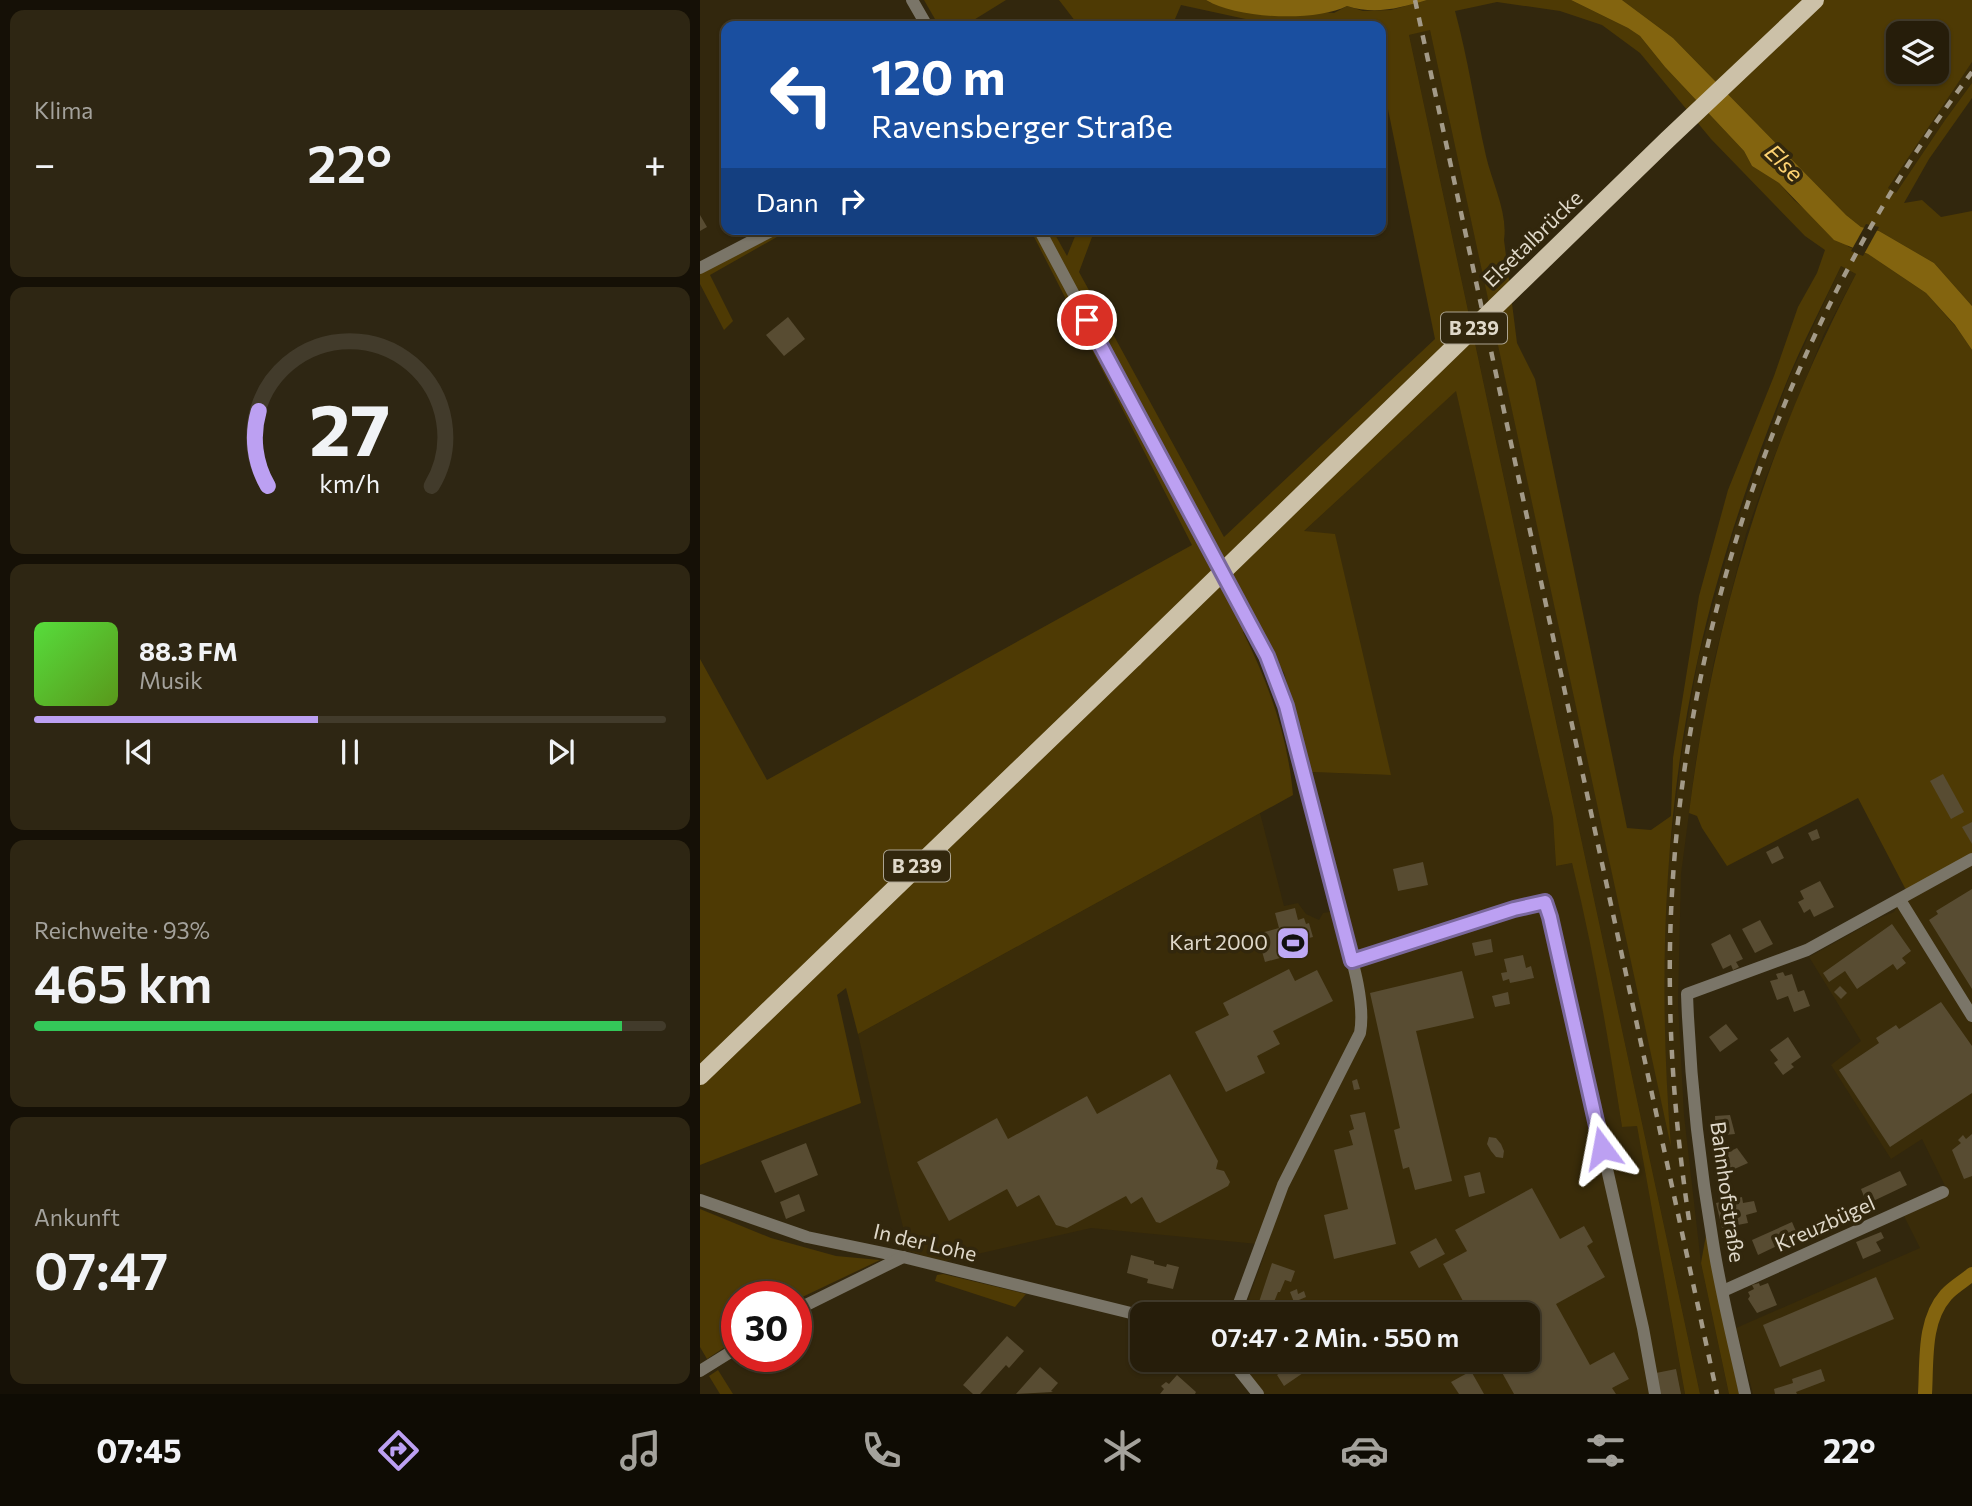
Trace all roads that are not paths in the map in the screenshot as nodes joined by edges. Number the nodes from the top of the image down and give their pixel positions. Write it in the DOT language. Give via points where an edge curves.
graph roads {
  1 [pos="912,0"];
  2 [pos="1815,0"];
  3 [pos="924,21"];
  4 [pos="763,235"];
  5 [pos="1042,235"];
  6 [pos="700,268"];
  7 [pos="1972,859"];
  8 [pos="1900,900"];
  9 [pos="1352,961"];
  10 [pos="1972,1016"];
  11 [pos="700,1076"];
  12 [pos="1943,1192"];
  13 [pos="700,1200"];
  14 [pos="902,1257"];
  15 [pos="1723,1291"];
  16 [pos="812,1302"];
  17 [pos="1239,1302"];
  18 [pos="1130,1313"];
  19 [pos="721,1358"];
  20 [pos="700,1371"];
  21 [pos="1241,1372"];
  22 [pos="1258,1394"];
  23 [pos="1655,1394"];
  24 [pos="1745,1394"];
  1 -- 3 [label="street"];
  2 -- 11 [label="main road, Elsetalbrücke / B 239, bridge"];
  4 -- 6 [label="street"];
  5 -- 9 [label="street" via="1267,656 1286,706"];
  7 -- 8 [label="street"];
  8 -- 10 [label="street"];
  8 -- 15 [label="street, Bahnhofstraße" via="1807,950 1687,994 1703,1179"];
  9 -- 17 [label="street" via="1363,1019 1360,1033 1283,1185"];
  9 -- 23 [label="street" via="1545,902"];
  12 -- 15 [label="street, Kreuzbügel"];
  13 -- 14 [label="street, In der Lohe" via="807,1237"];
  14 -- 16 [label="street"];
  14 -- 18 [label="street, In der Lohe"];
  15 -- 24 [label="street, Bahnhofstraße"];
  19 -- 20 [label="street"];
  21 -- 22 [label="street"];
}
